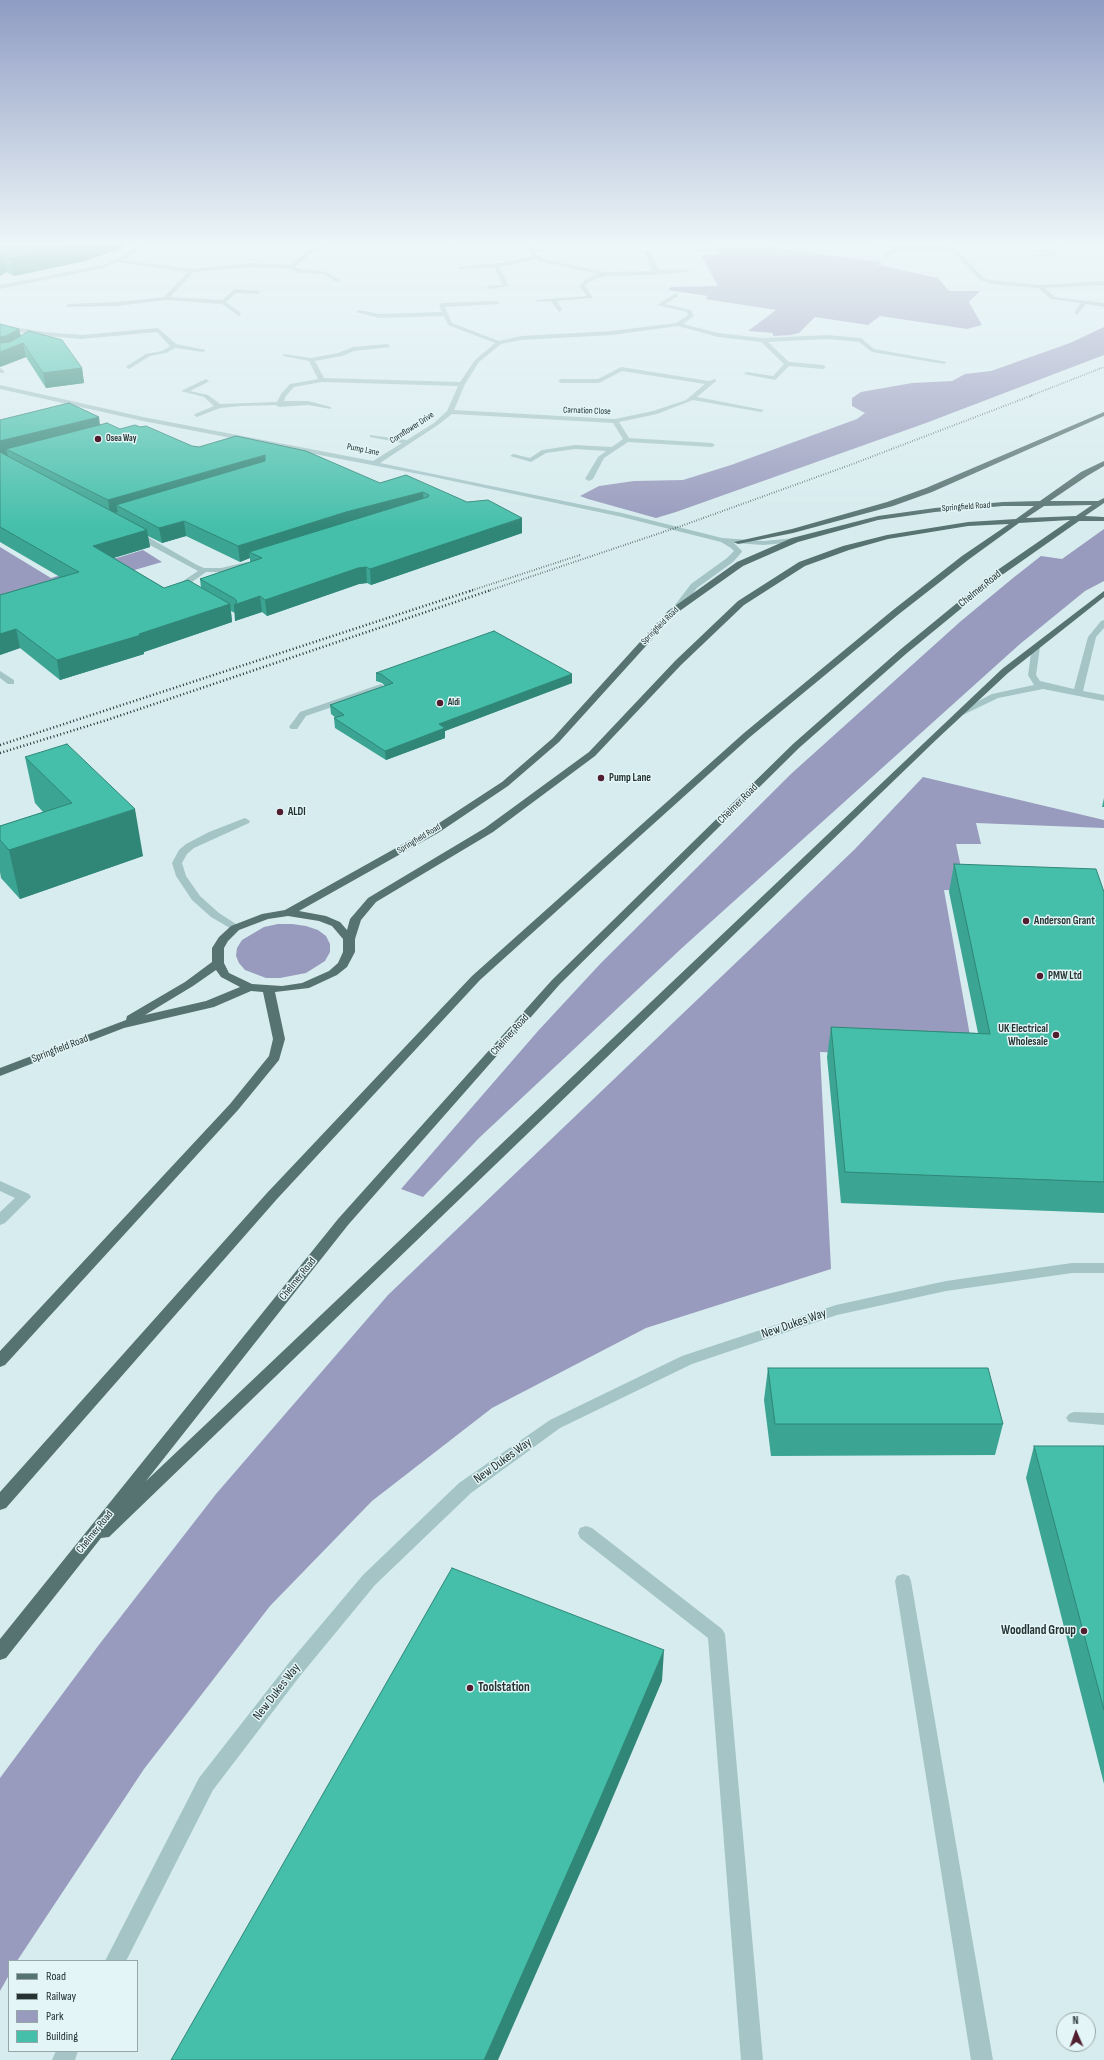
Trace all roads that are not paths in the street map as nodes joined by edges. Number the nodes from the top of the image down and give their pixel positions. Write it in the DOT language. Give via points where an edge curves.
graph roads {
  1 [pos="165,337"];
  2 [pos="485,337"];
  3 [pos="537,337"];
  4 [pos="737,337"];
  5 [pos="824,337"];
  6 [pos="829,337"];
  7 [pos="763,340"];
  8 [pos="500,343"];
  9 [pos="174,346"];
  10 [pos="388,346"];
  11 [pos="203,350"];
  12 [pos="285,355"];
  13 [pos="311,360"];
  14 [pos="944,362"];
  15 [pos="787,364"];
  16 [pos="129,367"];
  17 [pos="823,367"];
  18 [pos="747,374"];
  19 [pos="322,380"];
  20 [pos="561,381"];
  21 [pos="206,382"];
  22 [pos="462,384"];
  23 [pos="0,387"];
  24 [pos="691,398"];
  25 [pos="280,404"];
  26 [pos="218,406"];
  27 [pos="329,408"];
  28 [pos="761,410"];
  29 [pos="450,412"];
  30 [pos="1104,414"];
  31 [pos="196,415"];
  32 [pos="143,419"];
  33 [pos="615,421"];
  34 [pos="133,424"];
  35 [pos="372,436"];
  36 [pos="628,440"];
  37 [pos="408,442"];
  38 [pos="712,445"];
  39 [pos="613,449"];
  40 [pos="513,456"];
  41 [pos="1104,462"];
  42 [pos="375,463"];
  43 [pos="589,479"];
  44 [pos="1104,502"];
  45 [pos="890,504"];
  46 [pos="1104,518"];
  47 [pos="834,529"];
  48 [pos="130,531"];
  49 [pos="722,540"];
  50 [pos="794,540"];
  51 [pos="738,542"];
  52 [pos="258,560"];
  53 [pos="204,570"];
  54 [pos="1104,593"];
  55 [pos="193,594"];
  56 [pos="676,609"];
  57 [pos="1104,623"];
  58 [pos="1036,647"];
  59 [pos="0,674"];
  60 [pos="11,682"];
  61 [pos="1042,686"];
  62 [pos="381,687"];
  63 [pos="1078,693"];
  64 [pos="1104,698"];
  65 [pos="962,712"];
  66 [pos="294,727"];
  67 [pos="246,822"];
  68 [pos="288,913"];
  69 [pos="235,928"];
  70 [pos="349,939"];
  71 [pos="218,963"];
  72 [pos="250,987"];
  73 [pos="268,989"];
  74 [pos="120,1026"];
  75 [pos="0,1072"];
  76 [pos="0,1186"];
  77 [pos="0,1220"];
  78 [pos="1104,1268"];
  79 [pos="0,1360"];
  80 [pos="1074,1418"];
  81 [pos="1104,1419"];
  82 [pos="0,1504"];
  83 [pos="586,1533"];
  84 [pos="70,1564"];
  85 [pos="903,1581"];
  86 [pos="0,1652"];
  87 [pos="116,1960"];
  88 [pos="752,2060"];
  89 [pos="982,2060"];
  1 -- 9 [label="street"];
  2 -- 8 [label="street"];
  3 -- 8 [label="street, Cornflower Drive"];
  4 -- 7 [label="street, Cornflower Drive"];
  5 -- 7 [label="street, Cornflower Drive"];
  6 -- 14 [label="street, Cornflower Drive" via="861,340 872,350"];
  7 -- 15 [label="street"];
  8 -- 22 [label="street, Cornflower Drive" via="477,361"];
  9 -- 11 [label="street"];
  9 -- 16 [label="street" via="164,352 148,355"];
  10 -- 13 [label="street" via="352,349 340,355"];
  12 -- 13 [label="street"];
  13 -- 19 [label="street"];
  15 -- 17 [label="street"];
  15 -- 18 [label="street" via="775,378"];
  19 -- 22 [label="street"];
  19 -- 25 [label="street" via="292,385 283,395"];
  20 -- 24 [label="street, Carnation Close" via="599,381 621,369 711,382"];
  21 -- 26 [label="street" via="184,390 206,396"];
  22 -- 29 [label="street, Cornflower Drive"];
  23 -- 32 [label="street, Pump Lane"];
  24 -- 28 [label="street"];
  24 -- 33 [label="street, Carnation Close" via="654,413"];
  25 -- 26 [label="street"];
  25 -- 27 [label="street" via="308,403"];
  26 -- 31 [label="street"];
  29 -- 33 [label="street, Carnation Close"];
  29 -- 37 [label="street, Cornflower Drive"];
  30 -- 45 [label="main road" via="963,476"];
  32 -- 34 [label="street"];
  32 -- 42 [label="street, Pump Lane"];
  33 -- 36 [label="street"];
  35 -- 37 [label="street"];
  36 -- 38 [label="street"];
  36 -- 39 [label="street"];
  37 -- 42 [label="street, Cornflower Drive"];
  39 -- 40 [label="street" via="575,447 544,451 531,460"];
  39 -- 43 [label="street" via="601,457"];
  41 -- 82 [label="main road" via="965,558 747,735 476,978 272,1196"];
  42 -- 49 [label="street, Pump Lane" via="622,515"];
  44 -- 47 [label="main road, Springfield Road" via="1003,504 935,510 878,518"];
  44 -- 84 [label="main road, Chelmer Road" via="999,573 904,651 796,746 556,982 343,1222"];
  45 -- 47 [label="main road"];
  45 -- 51 [label="main road" via="785,533"];
  46 -- 70 [label="main road, Springfield Road" via="1063,518 928,529 846,548 802,564 741,604 678,663 592,754 489,830 372,900 356,918"];
  47 -- 50 [label="main road, Springfield Road"];
  48 -- 53 [label="street" via="194,567"];
  49 -- 51 [label="street, Pump Lane"];
  49 -- 56 [label="street, Pump Lane" via="738,551 730,560 694,586"];
  50 -- 51 [label="street, Pump Lane"];
  50 -- 56 [label="main road, Springfield Road" via="740,564"];
  52 -- 53 [label="street" via="221,570"];
  53 -- 55 [label="street" via="180,587"];
  54 -- 58 [label="main road"];
  56 -- 68 [label="main road, Springfield Road" via="556,740 505,784 434,831"];
  57 -- 63 [label="street" via="1092,637"];
  58 -- 61 [label="street" via="1032,674"];
  58 -- 65 [label="main road" via="1005,671"];
  59 -- 60 [label="street"];
  61 -- 63 [label="street"];
  61 -- 65 [label="street" via="995,696"];
  62 -- 66 [label="street" via="303,714"];
  63 -- 64 [label="street"];
  65 -- 84 [label="main road"];
  67 -- 69 [label="street" via="190,846 182,852 177,863 180,876 196,898"];
  68 -- 69 [label="main road, Springfield Road" via="266,916"];
  68 -- 70 [label="main road, Springfield Road" via="322,918 336,924"];
  69 -- 71 [label="main road, Springfield Road" via="223,939 218,948"];
  70 -- 73 [label="main road, Springfield Road" via="349,952 342,965 333,973 305,986"];
  71 -- 72 [label="main road, Springfield Road" via="225,975"];
  71 -- 74 [label="main road, Springfield Road"];
  72 -- 73 [label="main road, Springfield Road"];
  72 -- 74 [label="main road, Springfield Road" via="210,1004"];
  73 -- 79 [label="main road" via="279,1039 275,1057 234,1107"];
  74 -- 75 [label="main road, Springfield Road"];
  76 -- 77 [label="street" via="24,1197"];
  78 -- 87 [label="street, New Dukes Way" via="1072,1268 946,1286 836,1310 687,1360 555,1424 465,1488 369,1580 294,1670 206,1784"];
  80 -- 81 [label="street"];
  83 -- 88 [label="street" via="716,1634"];
  84 -- 86 [label="main road, Chelmer Road"];
  85 -- 89 [label="street"];
}
